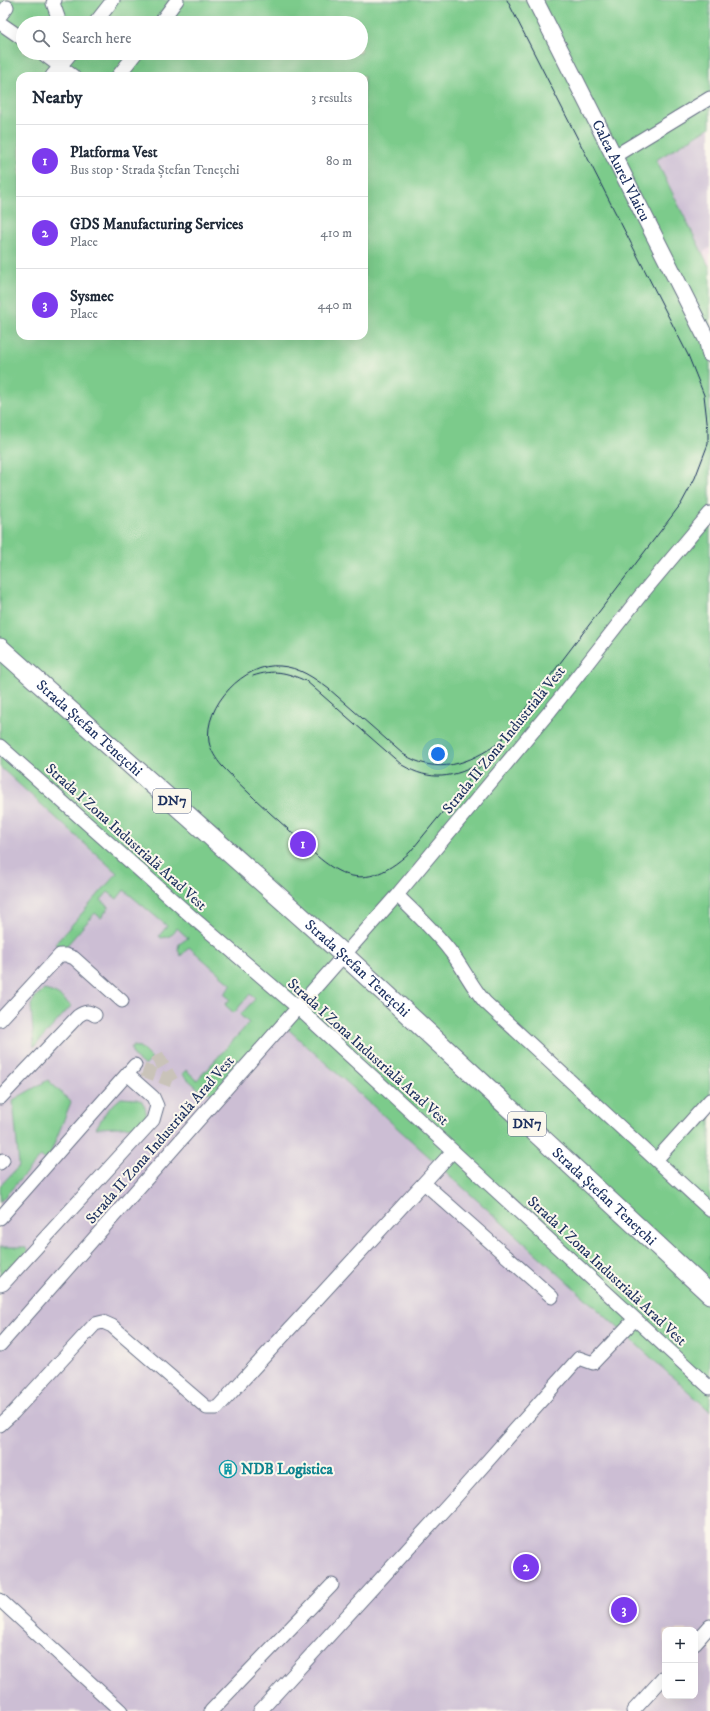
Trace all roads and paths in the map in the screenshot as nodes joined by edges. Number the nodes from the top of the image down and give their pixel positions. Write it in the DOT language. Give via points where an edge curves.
graph roads {
  1 [pos="55,0"];
  2 [pos="113,0"];
  3 [pos="178,0"];
  4 [pos="535,0"];
  5 [pos="58,16"];
  6 [pos="100,16"];
  7 [pos="165,16"];
  8 [pos="0,23"];
  9 [pos="16,34"];
  10 [pos="47,60"];
  11 [pos="65,60"];
  12 [pos="131,60"];
  13 [pos="56,71"];
  14 [pos="121,72"];
  15 [pos="710,98"];
  16 [pos="613,157"];
  17 [pos="709,346"];
  18 [pos="710,512"];
  19 [pos="710,523"];
  20 [pos="685,542"];
  21 [pos="0,648"];
  22 [pos="0,746"];
  23 [pos="397,895"];
  24 [pos="344,955"];
  25 [pos="122,1001"];
  26 [pos="297,1007"];
  27 [pos="95,1015"];
  28 [pos="0,1020"];
  29 [pos="0,1098"];
  30 [pos="710,1100"];
  31 [pos="453,1151"];
  32 [pos="656,1160"];
  33 [pos="424,1183"];
  34 [pos="710,1210"];
  35 [pos="0,1218"];
  36 [pos="0,1285"];
  37 [pos="710,1294"];
  38 [pos="552,1297"];
  39 [pos="635,1319"];
  40 [pos="0,1345"];
  41 [pos="710,1388"];
  42 [pos="0,1425"];
  43 [pos="332,1585"];
  44 [pos="0,1600"];
  45 [pos="710,1626"];
  46 [pos="698,1640"];
  47 [pos="662,1679"];
  48 [pos="121,1711"];
  49 [pos="211,1711"];
  50 [pos="260,1711"];
  51 [pos="633,1711"];
  1 -- 5 [label="street" via="53,3"];
  2 -- 6 [label="street"];
  3 -- 7 [label="street"];
  4 -- 16 [label="main road, Calea Aurel Vlaicu"];
  8 -- 9 [label="street"];
  10 -- 13 [label="street"];
  11 -- 13 [label="street"];
  12 -- 14 [label="street"];
  15 -- 16 [label="street"];
  16 -- 17 [label="main road, Calea Aurel Vlaicu"];
  18 -- 20 [label="street, Strada II Zona Industrială Vest"];
  19 -- 20 [label="street, Strada II Zona Industrială Vest"];
  20 -- 23 [label="street, Strada II Zona Industrială Vest" via="550,711"];
  21 -- 24 [label="highway, Strada Ștefan Tenețchi / DN7"];
  22 -- 26 [label="street, Strada I Zona Industrială Arad Vest"];
  23 -- 24 [label="street, Strada II Zona Industrială Vest"];
  23 -- 32 [label="street" via="451,952 484,1002"];
  24 -- 26 [label="street, Strada II Zona Industrială Arad Vest"];
  24 -- 37 [label="highway, Strada Ștefan Tenețchi / DN7"];
  25 -- 28 [label="street" via="74,958 60,955"];
  26 -- 31 [label="street, Strada I Zona Industrială Arad Vest"];
  26 -- 40 [label="street, Strada II Zona Industrială Arad Vest"];
  27 -- 29 [label="street" via="84,1012 78,1016"];
  30 -- 32 [label="street"];
  31 -- 33 [label="street"];
  31 -- 39 [label="street, Strada I Zona Industrială Arad Vest"];
  32 -- 34 [label="street"];
  33 -- 38 [label="street"];
  33 -- 42 [label="street" via="217,1408 207,1408 112,1326 103,1322 95,1324"];
  35 -- 36 [label="street" via="131,1069 157,1106 153,1120"];
  39 -- 41 [label="street, Strada I Zona Industrială Arad Vest"];
  39 -- 50 [label="street" via="593,1362 579,1358"];
  43 -- 49 [label="street"];
  44 -- 48 [label="street"];
  45 -- 46 [label="street"];
  47 -- 51 [label="street"];
}
